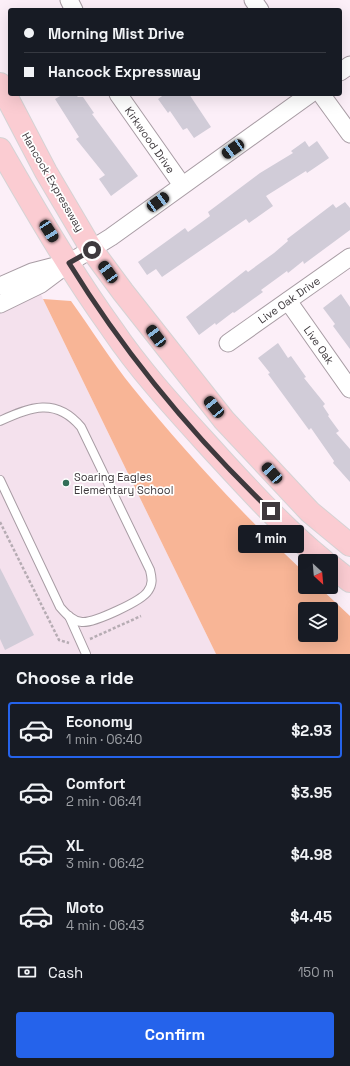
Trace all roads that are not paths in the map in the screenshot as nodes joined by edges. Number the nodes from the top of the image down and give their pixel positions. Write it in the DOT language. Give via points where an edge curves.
graph roads {
  1 [pos="0,84"];
  2 [pos="119,96"];
  3 [pos="307,96"];
  4 [pos="323,96"];
  5 [pos="350,134"];
  6 [pos="0,149"];
  7 [pos="182,185"];
  8 [pos="92,250"];
  9 [pos="350,257"];
  10 [pos="69,263"];
  11 [pos="0,286"];
  12 [pos="288,301"];
  13 [pos="0,304"];
  14 [pos="228,343"];
  15 [pos="350,389"];
  16 [pos="0,421"];
  17 [pos="0,480"];
  18 [pos="350,545"];
  19 [pos="317,554"];
  20 [pos="338,572"];
  21 [pos="350,582"];
  22 [pos="69,616"];
  23 [pos="86,654"];
  1 -- 8 [label="main road, Hancock Expressway" via="46,172"];
  2 -- 7 [label="street, Kirkwood Drive"];
  3 -- 7 [label="street"];
  4 -- 5 [label="street"];
  6 -- 10 [label="main road"];
  7 -- 8 [label="street"];
  8 -- 10 [label="street"];
  8 -- 18 [label="main road, Hancock Expressway" via="164,347 224,420 310,512"];
  9 -- 12 [label="street, Live Oak Drive"];
  10 -- 11 [label="street" via="32,272"];
  10 -- 13 [label="street" via="42,284"];
  10 -- 19 [label="main road" via="112,330 178,412 248,489"];
  12 -- 14 [label="street, Live Oak Drive"];
  12 -- 15 [label="street, Live Oak"];
  16 -- 22 [label="lane" via="39,406 49,407 75,420 81,427 150,570 152,584 143,597 93,621 83,622"];
  17 -- 22 [label="lane" via="60,607"];
  20 -- 21 [label="main road"];
  22 -- 23 [label="lane"];
}
